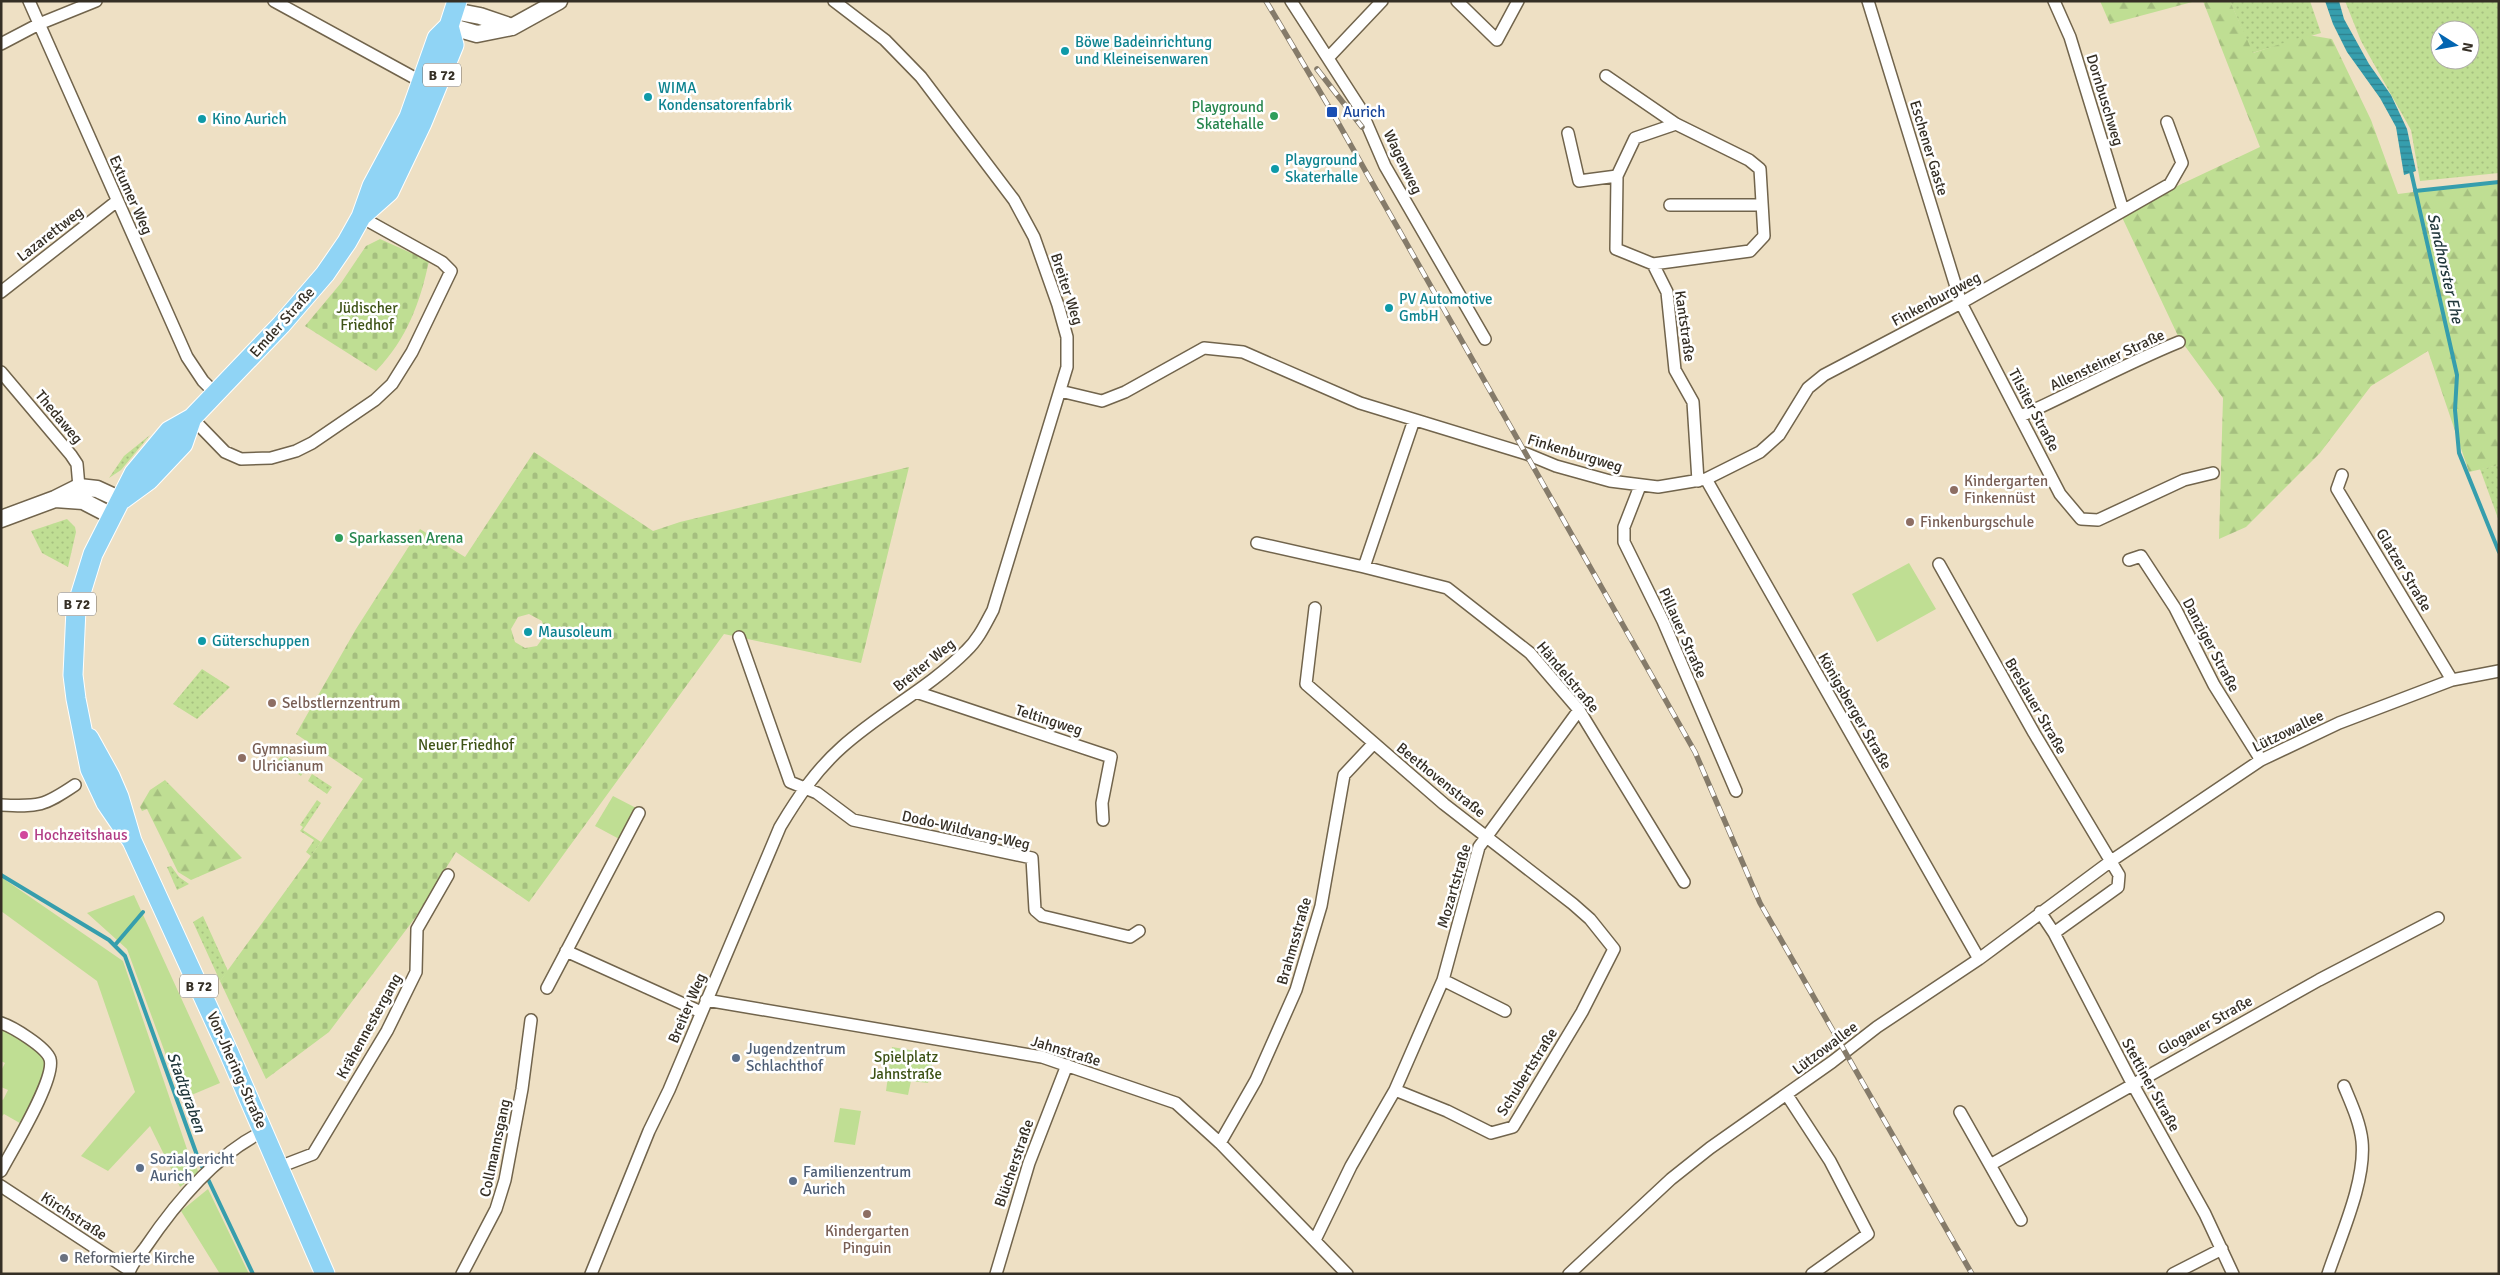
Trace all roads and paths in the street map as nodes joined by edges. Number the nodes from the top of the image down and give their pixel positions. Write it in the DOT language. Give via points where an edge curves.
graph roads {
  1 [pos="29,1"];
  2 [pos="96,1"];
  3 [pos="274,1"];
  4 [pos="558,1"];
  5 [pos="834,1"];
  6 [pos="1290,1"];
  7 [pos="1382,1"];
  8 [pos="1457,1"];
  9 [pos="1518,1"];
  10 [pos="1868,1"];
  11 [pos="2054,1"];
  12 [pos="454,13"];
  13 [pos="39,24"];
  14 [pos="1,44"];
  15 [pos="1328,58"];
  16 [pos="1606,76"];
  17 [pos="422,82"];
  18 [pos="2167,122"];
  19 [pos="1676,124"];
  20 [pos="1568,133"];
  21 [pos="1617,176"];
  22 [pos="117,201"];
  23 [pos="1670,205"];
  24 [pos="1762,205"];
  25 [pos="2123,210"];
  26 [pos="361,217"];
  27 [pos="1653,264"];
  28 [pos="1,292"];
  29 [pos="1961,303"];
  30 [pos="1485,339"];
  31 [pos="2179,342"];
  32 [pos="1,372"];
  33 [pos="1060,391"];
  34 [pos="216,394"];
  35 [pos="2021,416"];
  36 [pos="192,418"];
  37 [pos="1414,420"];
  38 [pos="2213,472"];
  39 [pos="2342,475"];
  40 [pos="1702,480"];
  41 [pos="1640,486"];
  42 [pos="79,487"];
  43 [pos="55,499"];
  44 [pos="117,508"];
  45 [pos="1,519"];
  46 [pos="1257,543"];
  47 [pos="2129,560"];
  48 [pos="1939,564"];
  49 [pos="1364,566"];
  50 [pos="1316,608"];
  51 [pos="739,637"];
  52 [pos="2499,671"];
  53 [pos="2452,680"];
  54 [pos="916,692"];
  55 [pos="1579,710"];
  56 [pos="1374,743"];
  57 [pos="2261,760"];
  58 [pos="75,785"];
  59 [pos="804,788"];
  60 [pos="1736,791"];
  61 [pos="1,805"];
  62 [pos="639,813"];
  63 [pos="1103,820"];
  64 [pos="1487,836"];
  65 [pos="2110,861"];
  66 [pos="448,875"];
  67 [pos="1684,882"];
  68 [pos="2040,912"];
  69 [pos="2438,918"];
  70 [pos="1139,931"];
  71 [pos="2054,933"];
  72 [pos="1614,948"];
  73 [pos="566,951"];
  74 [pos="1979,959"];
  75 [pos="1443,980"];
  76 [pos="547,988"];
  77 [pos="706,1000"];
  78 [pos="701,1012"];
  79 [pos="1505,1012"];
  80 [pos="531,1020"];
  81 [pos="1,1023"];
  82 [pos="1067,1065"];
  83 [pos="2132,1083"];
  84 [pos="2344,1086"];
  85 [pos="1395,1090"];
  86 [pos="1787,1095"];
  87 [pos="1960,1112"];
  88 [pos="264,1131"];
  89 [pos="1220,1143"];
  90 [pos="1990,1165"];
  91 [pos="279,1167"];
  92 [pos="1,1171"];
  93 [pos="1,1186"];
  94 [pos="2021,1220"];
  95 [pos="1315,1240"];
  96 [pos="2222,1249"];
  97 [pos="129,1272"];
  98 [pos="325,1274"];
  99 [pos="462,1274"];
  100 [pos="591,1274"];
  101 [pos="996,1274"];
  102 [pos="1346,1274"];
  103 [pos="1570,1274"];
  104 [pos="1812,1274"];
  105 [pos="2173,1274"];
  106 [pos="2233,1274"];
  107 [pos="2328,1274"];
  1 -- 13 [label="street, Extumer Weg"];
  2 -- 13 [label="street"];
  3 -- 17 [label="street"];
  4 -- 12 [label="main road" via="512,27 480,16"];
  5 -- 33 [label="street, Breiter Weg" via="885,40 922,77 1014,200 1034,238 1067,337 1067,367"];
  6 -- 15 [label="street, Wagenweg"];
  7 -- 15 [label="street"];
  8 -- 9 [label="street" via="1497,40"];
  10 -- 29 [label="street, Eschener Gaste"];
  11 -- 25 [label="street, Dornbuschweg" via="2070,37"];
  12 -- 17 [label="main road, Emder Straße / B 72" via="437,38"];
  12 -- 26 [label="main road, Emder Straße / B 72" via="454,45 422,123 389,192"];
  13 -- 14 [label="street"];
  13 -- 22 [label="street, Extumer Weg"];
  15 -- 30 [label="street, Wagenweg" via="1360,108 1385,166"];
  16 -- 19 [label="street"];
  17 -- 26 [label="main road, Emder Straße / B 72" via="406,124 372,186"];
  18 -- 25 [label="street, Finkenburgweg" via="2182,163 2170,184"];
  19 -- 21 [label="street" via="1635,138"];
  19 -- 24 [label="street" via="1749,160 1760,169"];
  20 -- 21 [label="street" via="1579,181"];
  21 -- 27 [label="street" via="1616,249"];
  22 -- 28 [label="street, Lazarettweg"];
  22 -- 34 [label="street, Extumer Weg" via="187,357"];
  23 -- 24 [label="street"];
  24 -- 27 [label="street" via="1764,236 1750,251"];
  25 -- 29 [label="street, Finkenburgweg"];
  26 -- 34 [label="main road, Emder Straße / B 72" via="347,242 309,293"];
  26 -- 36 [label="street" via="442,262 451,272 412,352 392,384 375,400 312,443 271,458 241,459 225,452"];
  27 -- 40 [label="street, Kantstraße" via="1668,292 1675,370 1693,402"];
  29 -- 35 [label="street, Tilsiter Straße"];
  29 -- 40 [label="street, Finkenburgweg" via="1817,380 1808,388 1771,444"];
  31 -- 35 [label="street, Allensteiner Straße" via="2134,360"];
  32 -- 42 [label="street, Thedaweg" via="71,455 77,464"];
  33 -- 37 [label="street, Finkenburgweg" via="1102,401 1125,392 1204,348 1243,352 1360,403"];
  33 -- 54 [label="street, Breiter Weg" via="993,610 966,652"];
  34 -- 36 [label="main road, Emder Straße / B 72"];
  35 -- 38 [label="street, Tilsiter Straße" via="2060,494 2077,516 2089,521 2107,517 2184,480"];
  36 -- 44 [label="main road, Emder Straße / B 72" via="183,444"];
  37 -- 41 [label="street, Finkenburgweg" via="1556,466"];
  37 -- 49 [label="street"];
  39 -- 53 [label="street, Glatzer Straße" via="2337,489"];
  40 -- 41 [label="street, Finkenburgweg" via="1658,487"];
  40 -- 74 [label="street, Königsberger Straße"];
  41 -- 60 [label="street, Pillauer Straße" via="1624,527 1624,542 1664,622"];
  42 -- 43 [label="main road"];
  42 -- 44 [label="main road" via="97,489"];
  43 -- 44 [label="main road"];
  43 -- 45 [label="main road"];
  44 -- 88 [label="main road, Von-Jhering-Straße / B 72" via="93,554 76,609 73,675 90,769 106,803 132,841"];
  46 -- 49 [label="street, Händelstraße"];
  47 -- 57 [label="street, Danziger Straße" via="2141,556 2175,608 2214,685"];
  48 -- 65 [label="street, Breslauer Straße"];
  49 -- 55 [label="street, Händelstraße" via="1446,588 1530,652"];
  50 -- 56 [label="street, Beethovenstraße" via="1306,684"];
  51 -- 59 [label="street" via="790,782"];
  52 -- 53 [label="street, Lützowallee"];
  53 -- 57 [label="street, Lützowallee" via="2339,724"];
  54 -- 59 [label="street, Breiter Weg" via="843,746"];
  54 -- 63 [label="street, Teltingweg" via="1111,757 1102,803"];
  55 -- 64 [label="street, Mozartstraße"];
  55 -- 67 [label="street, Händelstraße"];
  56 -- 64 [label="street, Beethovenstraße" via="1444,804"];
  56 -- 89 [label="street, Brahmsstraße" via="1344,775 1321,906 1296,990 1256,1080"];
  57 -- 65 [label="street, Lützowallee"];
  58 -- 61 [label="street" via="40,805"];
  59 -- 70 [label="street, Dodo-Wildvang-Weg" via="853,820 1032,858 1036,910 1042,916 1130,937"];
  59 -- 77 [label="street, Breiter Weg" via="780,828"];
  62 -- 73 [label="street"];
  64 -- 72 [label="street, Beethovenstraße" via="1590,919"];
  64 -- 75 [label="street, Mozartstraße" via="1479,847"];
  65 -- 68 [label="street, Lützowallee"];
  65 -- 71 [label="street" via="2119,875 2118,887"];
  66 -- 91 [label="street, Krähennestergang" via="417,929 416,972 387,1031 313,1154"];
  68 -- 71 [label="street, Stettiner Straße"];
  68 -- 74 [label="street, Lützowallee"];
  69 -- 83 [label="street, Glogauer Straße"];
  71 -- 83 [label="street, Stettiner Straße"];
  72 -- 85 [label="street, Schubertstraße" via="1582,1012 1513,1127 1491,1133 1447,1110"];
  73 -- 76 [label="street"];
  73 -- 78 [label="street"];
  74 -- 86 [label="street, Lützowallee" via="1877,1026"];
  75 -- 79 [label="street"];
  75 -- 85 [label="street, Mozartstraße"];
  77 -- 78 [label="street, Breiter Weg"];
  77 -- 82 [label="street, Jahnstraße" via="1007,1050"];
  78 -- 100 [label="street, Breiter Weg"];
  80 -- 99 [label="street, Collmannsgang" via="505,1180 496,1210"];
  81 -- 92 [label="street" via="45,1051 51,1067 46,1084"];
  82 -- 89 [label="street, Jahnstraße" via="1176,1103"];
  82 -- 101 [label="street, Blücherstraße" via="1029,1163"];
  83 -- 90 [label="street, Glogauer Straße"];
  83 -- 96 [label="street, Stettiner Straße"];
  84 -- 107 [label="street" via="2362,1140 2362,1174"];
  85 -- 95 [label="street, Mozartstraße" via="1351,1166"];
  86 -- 103 [label="street, Lützowallee" via="1671,1179"];
  86 -- 104 [label="street" via="1830,1161 1868,1234"];
  87 -- 90 [label="street"];
  88 -- 91 [label="main road, Von-Jhering-Straße / B 72"];
  88 -- 97 [label="street" via="248,1138 194,1186 169,1214"];
  89 -- 95 [label="street, Jahnstraße"];
  90 -- 94 [label="street"];
  91 -- 98 [label="main road, Von-Jhering-Straße / B 72"];
  93 -- 97 [label="street, Kirchstraße"];
  95 -- 102 [label="street, Jahnstraße"];
  96 -- 105 [label="street"];
  96 -- 106 [label="street, Stettiner Straße"];
}
